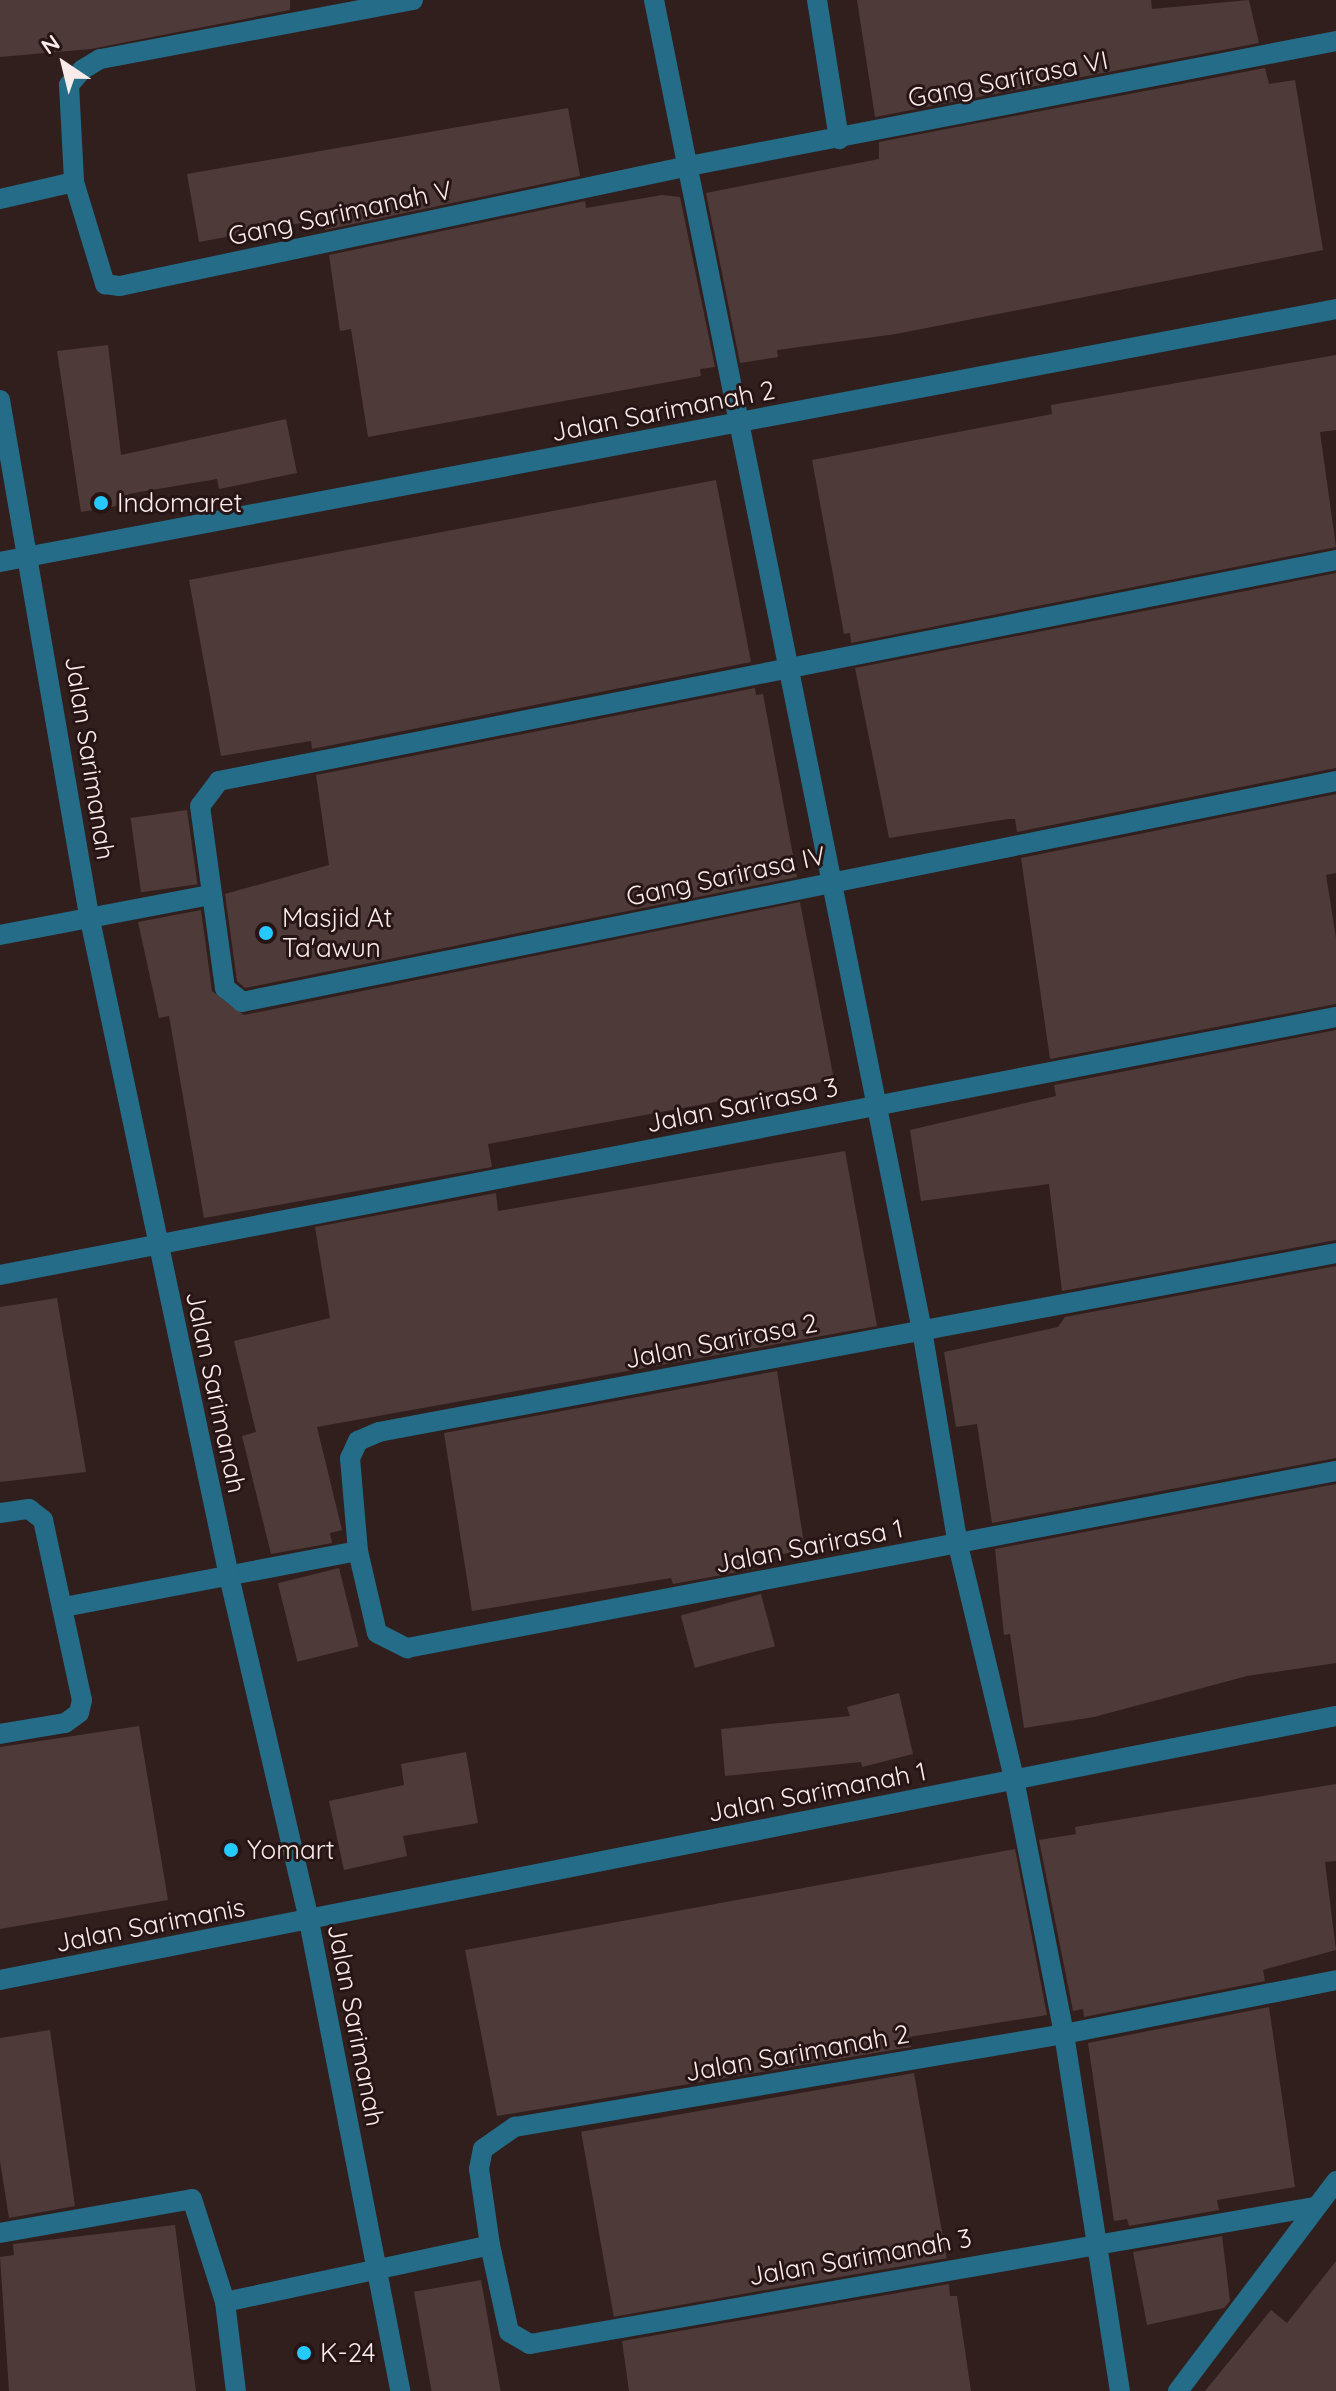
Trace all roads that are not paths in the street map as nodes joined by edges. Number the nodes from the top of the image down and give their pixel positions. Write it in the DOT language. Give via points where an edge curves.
graph roads {
  1 [pos="413,0"];
  2 [pos="654,0"];
  3 [pos="817,0"];
  4 [pos="1336,41"];
  5 [pos="839,139"];
  6 [pos="689,166"];
  7 [pos="74,182"];
  8 [pos="0,199"];
  9 [pos="1336,309"];
  10 [pos="0,400"];
  11 [pos="737,424"];
  12 [pos="30,556"];
  13 [pos="1336,560"];
  14 [pos="0,562"];
  15 [pos="785,667"];
  16 [pos="1336,781"];
  17 [pos="830,881"];
  18 [pos="209,895"];
  19 [pos="89,915"];
  20 [pos="0,935"];
  21 [pos="1336,1017"];
  22 [pos="877,1104"];
  23 [pos="158,1246"];
  24 [pos="1336,1253"];
  25 [pos="0,1275"];
  26 [pos="922,1330"];
  27 [pos="1336,1471"];
  28 [pos="0,1513"];
  29 [pos="958,1545"];
  30 [pos="358,1551"];
  31 [pos="229,1576"];
  32 [pos="64,1607"];
  33 [pos="1336,1716"];
  34 [pos="0,1734"];
  35 [pos="1014,1779"];
  36 [pos="309,1921"];
  37 [pos="0,1980"];
  38 [pos="1336,1980"];
  39 [pos="1064,2034"];
  40 [pos="1336,2181"];
  41 [pos="1314,2207"];
  42 [pos="0,2233"];
  43 [pos="1097,2242"];
  44 [pos="490,2245"];
  45 [pos="376,2273"];
  46 [pos="225,2302"];
  47 [pos="236,2391"];
  48 [pos="400,2391"];
  49 [pos="1120,2391"];
  50 [pos="1178,2391"];
  1 -- 7 [label="street, Gang Sarimanah V" via="100,59 69,85"];
  2 -- 6 [label="street"];
  3 -- 5 [label="street"];
  4 -- 5 [label="street, Gang Sarirasa VI"];
  5 -- 6 [label="street, Gang Sarirasa VI"];
  6 -- 7 [label="street, Gang Sarimanah V" via="120,286 105,284 98,274"];
  6 -- 11 [label="street"];
  7 -- 8 [label="street"];
  9 -- 11 [label="street, Jalan Sarimanah 2"];
  10 -- 12 [label="street, Jalan Sarimanah"];
  11 -- 12 [label="street, Jalan Sarimanah 2"];
  11 -- 15 [label="street"];
  12 -- 14 [label="street, Jalan Sarimanah 2"];
  12 -- 19 [label="street, Jalan Sarimanah"];
  13 -- 15 [label="street"];
  15 -- 17 [label="street"];
  15 -- 18 [label="street" via="219,781 200,806"];
  16 -- 17 [label="street, Gang Sarirasa IV"];
  17 -- 18 [label="street, Gang Sarirasa IV" via="242,1002 225,988"];
  17 -- 22 [label="street"];
  18 -- 19 [label="street"];
  19 -- 20 [label="street"];
  19 -- 23 [label="street, Jalan Sarimanah"];
  21 -- 22 [label="street, Jalan Sarirasa 3"];
  22 -- 23 [label="street, Jalan Sarirasa 3"];
  22 -- 26 [label="street"];
  23 -- 25 [label="street, Jalan Sarirasa 3"];
  23 -- 31 [label="street, Jalan Sarimanah"];
  24 -- 26 [label="street, Jalan Sarirasa 2"];
  26 -- 29 [label="street"];
  26 -- 30 [label="street, Jalan Sarirasa 2" via="379,1432 358,1441 350,1458"];
  27 -- 29 [label="street, Jalan Sarirasa 1"];
  28 -- 32 [label="street" via="29,1509 43,1520"];
  29 -- 30 [label="street, Jalan Sarirasa 1" via="407,1648 377,1633"];
  29 -- 35 [label="street"];
  30 -- 31 [label="street"];
  31 -- 32 [label="street"];
  31 -- 36 [label="street, Jalan Sarimanah"];
  32 -- 34 [label="street" via="82,1700 79,1713 65,1723"];
  33 -- 35 [label="street, Jalan Sarimanah 1"];
  35 -- 36 [label="street, Jalan Sarimanah 1"];
  35 -- 39 [label="street"];
  36 -- 37 [label="street, Jalan Sarimanis"];
  36 -- 45 [label="street, Jalan Sarimanah"];
  38 -- 39 [label="street, Jalan Sarimanah 2"];
  39 -- 43 [label="street"];
  39 -- 44 [label="street, Jalan Sarimanah 2" via="515,2127 483,2149"];
  40 -- 41 [label="street"];
  41 -- 43 [label="street, Jalan Sarimanah 3"];
  41 -- 50 [label="street"];
  42 -- 46 [label="street" via="192,2199"];
  43 -- 44 [label="street, Jalan Sarimanah 3" via="530,2344 509,2332"];
  43 -- 49 [label="street"];
  44 -- 45 [label="street"];
  45 -- 46 [label="street"];
  45 -- 48 [label="street, Jalan Sarimanah"];
  46 -- 47 [label="street"];
}
